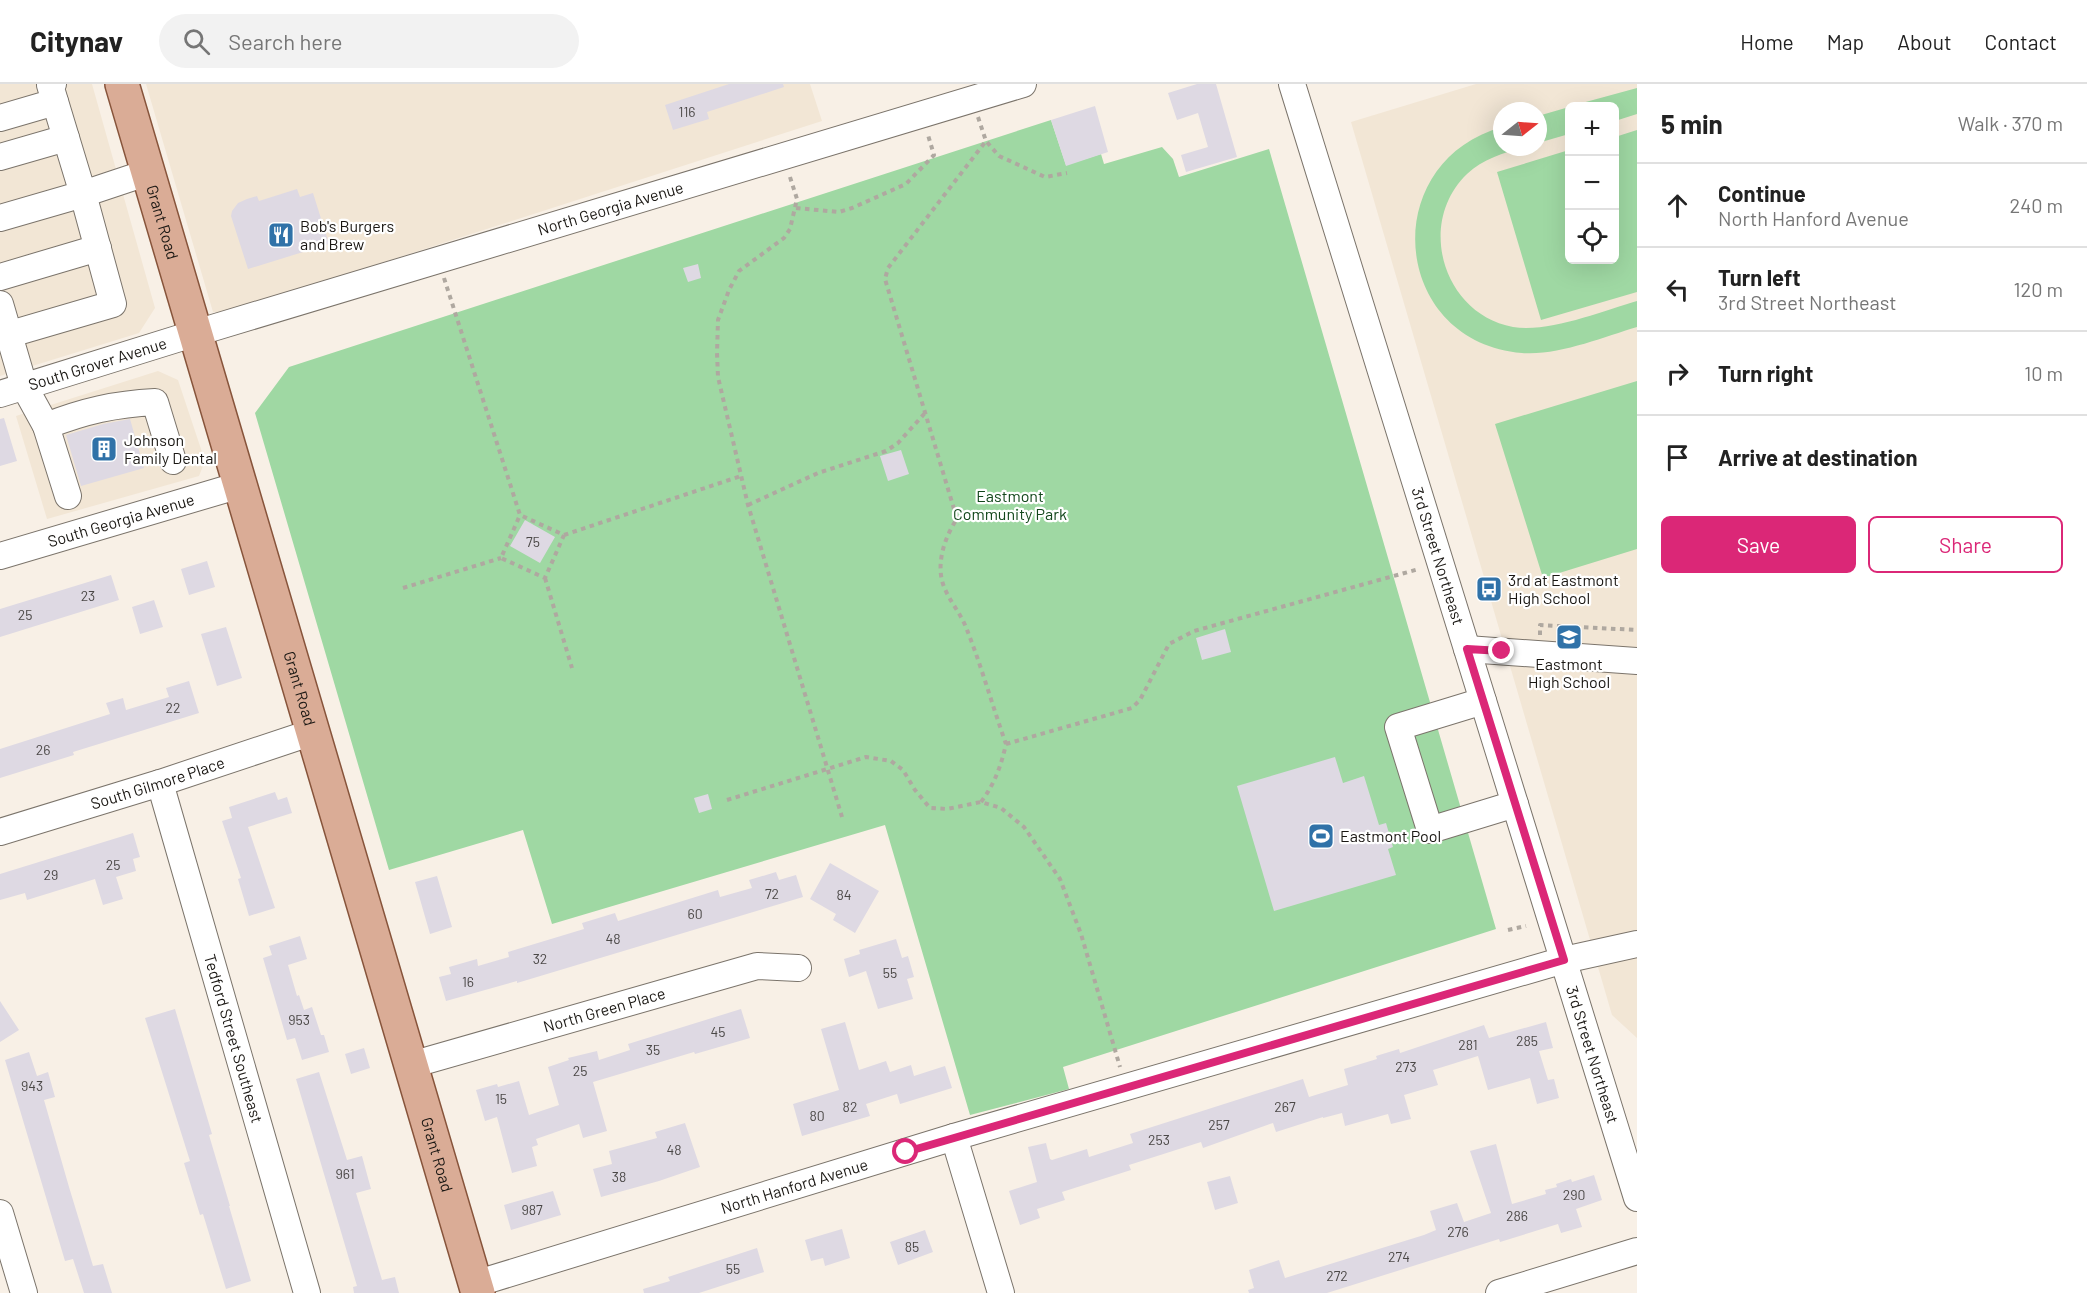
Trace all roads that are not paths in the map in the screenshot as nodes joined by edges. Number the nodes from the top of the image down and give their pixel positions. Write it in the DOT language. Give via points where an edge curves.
graph roads {
  1 [pos="122,84"];
  2 [pos="1023,84"];
  3 [pos="1292,84"];
  4 [pos="54,93"];
  5 [pos="0,118"];
  6 [pos="66,138"];
  7 [pos="0,157"];
  8 [pos="148,172"];
  9 [pos="83,194"];
  10 [pos="0,218"];
  11 [pos="98,248"];
  12 [pos="0,277"];
  13 [pos="0,304"];
  14 [pos="196,333"];
  15 [pos="4,336"];
  16 [pos="12,390"];
  17 [pos="46,426"];
  18 [pos="173,461"];
  19 [pos="240,485"];
  20 [pos="68,496"];
  21 [pos="0,556"];
  22 [pos="1467,649"];
  23 [pos="1637,661"];
  24 [pos="1483,701"];
  25 [pos="313,732"];
  26 [pos="160,783"];
  27 [pos="1515,804"];
  28 [pos="0,832"];
  29 [pos="1637,944"];
  30 [pos="1564,960"];
  31 [pos="798,968"];
  32 [pos="411,1065"];
  33 [pos="954,1137"];
  34 [pos="1637,1198"];
  35 [pos="0,1213"];
  36 [pos="1637,1251"];
  37 [pos="8,1270"];
  38 [pos="477,1289"];
  39 [pos="24,1293"];
  40 [pos="307,1293"];
  41 [pos="1001,1293"];
  42 [pos="1499,1293"];
  1 -- 8 [label="main road, Grant Road"];
  2 -- 14 [label="street, North Georgia Avenue"];
  3 -- 22 [label="street, 3rd Street Northeast"];
  4 -- 5 [label="street"];
  4 -- 6 [label="street"];
  6 -- 7 [label="street"];
  6 -- 9 [label="street"];
  8 -- 9 [label="street"];
  8 -- 14 [label="main road, Grant Road"];
  9 -- 10 [label="street"];
  9 -- 11 [label="street"];
  11 -- 12 [label="street"];
  11 -- 15 [label="street" via="113,304"];
  13 -- 15 [label="street"];
  14 -- 16 [label="street, South Grover Avenue"];
  14 -- 19 [label="main road, Grant Road"];
  15 -- 16 [label="street"];
  16 -- 17 [label="street"];
  17 -- 18 [label="street" via="114,405 155,402"];
  17 -- 20 [label="street"];
  19 -- 21 [label="street, South Georgia Avenue"];
  19 -- 25 [label="main road, Grant Road"];
  22 -- 23 [label="street"];
  22 -- 24 [label="street, 3rd Street Northeast"];
  24 -- 27 [label="street, 3rd Street Northeast"];
  24 -- 27 [label="street" via="1398,727 1430,830"];
  25 -- 26 [label="street, South Gilmore Place"];
  25 -- 32 [label="main road, Grant Road"];
  26 -- 28 [label="street, South Gilmore Place"];
  26 -- 40 [label="street, Tedford Street Southeast"];
  27 -- 30 [label="street, 3rd Street Northeast"];
  29 -- 30 [label="street, North Hanford Avenue"];
  30 -- 33 [label="street, North Hanford Avenue"];
  30 -- 34 [label="street, 3rd Street Northeast"];
  31 -- 32 [label="street, North Green Place" via="757,966"];
  32 -- 38 [label="main road, Grant Road"];
  33 -- 38 [label="street, North Hanford Avenue"];
  33 -- 41 [label="street"];
  35 -- 37 [label="street"];
  36 -- 42 [label="street"];
  37 -- 39 [label="street"];
}
